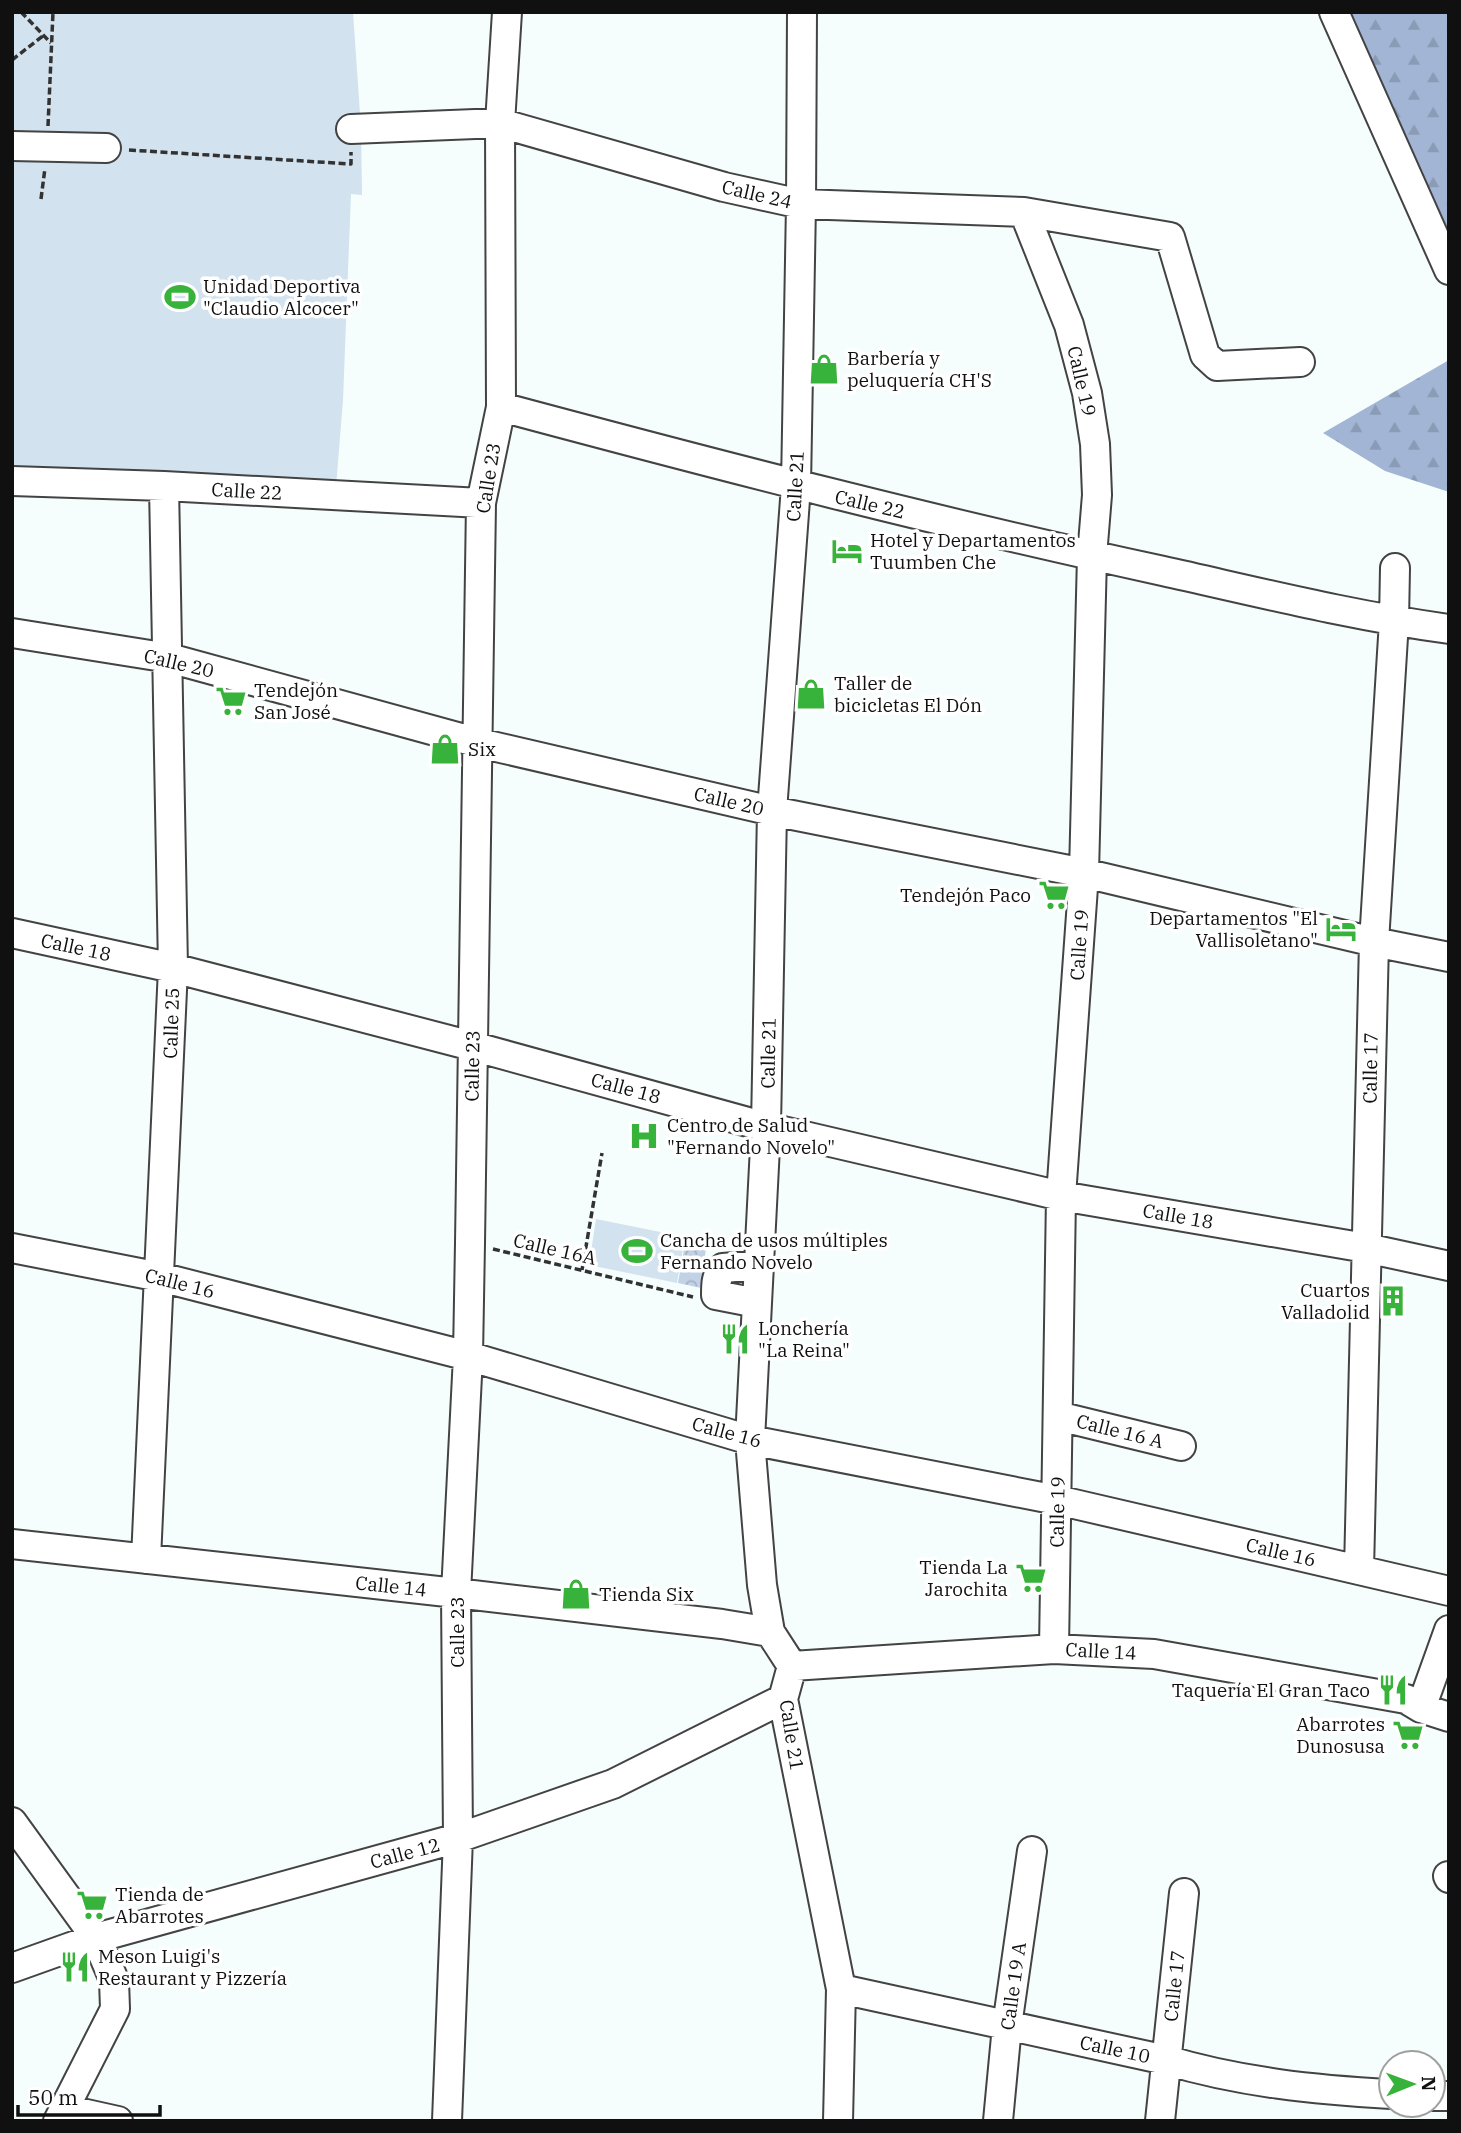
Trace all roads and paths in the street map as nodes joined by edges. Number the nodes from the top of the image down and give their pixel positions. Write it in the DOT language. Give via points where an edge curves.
graph roads {
  1 [pos="22,12"];
  2 [pos="53,12"];
  3 [pos="507,12"];
  4 [pos="802,12"];
  5 [pos="1334,12"];
  6 [pos="44,35"];
  7 [pos="51,43"];
  8 [pos="12,60"];
  9 [pos="500,123"];
  10 [pos="351,129"];
  11 [pos="12,146"];
  12 [pos="48,148"];
  13 [pos="106,148"];
  14 [pos="41,199"];
  15 [pos="802,204"];
  16 [pos="1024,212"];
  17 [pos="1449,270"];
  18 [pos="1300,362"];
  19 [pos="501,407"];
  20 [pos="12,481"];
  21 [pos="164,486"];
  22 [pos="796,486"];
  23 [pos="481,503"];
  24 [pos="1092,556"];
  25 [pos="1395,568"];
  26 [pos="1394,621"];
  27 [pos="1449,629"];
  28 [pos="12,633"];
  29 [pos="169,658"];
  30 [pos="479,743"];
  31 [pos="772,811"];
  32 [pos="1084,873"];
  33 [pos="12,933"];
  34 [pos="1374,942"];
  35 [pos="1449,957"];
  36 [pos="173,968"];
  37 [pos="472,1046"];
  38 [pos="766,1127"];
  39 [pos="602,1153"];
  40 [pos="1061,1196"];
  41 [pos="470,1243"];
  42 [pos="12,1248"];
  43 [pos="1366,1248"];
  44 [pos="759,1265"];
  45 [pos="1449,1266"];
  46 [pos="582,1270"];
  47 [pos="160,1277"];
  48 [pos="703,1299"];
  49 [pos="757,1303"];
  50 [pos="468,1356"];
  51 [pos="1058,1416"];
  52 [pos="750,1440"];
  53 [pos="1181,1446"];
  54 [pos="1057,1500"];
  55 [pos="12,1544"];
  56 [pos="146,1559"];
  57 [pos="1359,1570"];
  58 [pos="1449,1591"];
  59 [pos="457,1593"];
  60 [pos="1449,1630"];
  61 [pos="770,1632"];
  62 [pos="1054,1649"];
  63 [pos="792,1666"];
  64 [pos="1426,1697"];
  65 [pos="783,1699"];
  66 [pos="1449,1717"];
  67 [pos="12,1822"];
  68 [pos="458,1838"];
  69 [pos="1032,1851"];
  70 [pos="1184,1893"];
  71 [pos="96,1938"];
  72 [pos="12,1968"];
  73 [pos="841,1989"];
  74 [pos="1007,2026"];
  75 [pos="1166,2060"];
  76 [pos="1377,2093"];
  77 [pos="61,2115"];
  78 [pos="118,2121"];
  79 [pos="447,2121"];
  80 [pos="838,2121"];
  81 [pos="998,2121"];
  82 [pos="1160,2121"];
  1 -- 6 [label="path"];
  2 -- 7 [label="path"];
  3 -- 9 [label="street, Calle 23"];
  4 -- 15 [label="street, Calle 21"];
  5 -- 17 [label="street"];
  6 -- 7 [label="path"];
  6 -- 8 [label="path"];
  7 -- 12 [label="path"];
  9 -- 10 [label="street, Calle 24"];
  9 -- 15 [label="street, Calle 24" via="724,187"];
  9 -- 19 [label="street, Calle 23"];
  10 -- 13 [label="path" via="351,164"];
  11 -- 12 [label="street"];
  12 -- 13 [label="street"];
  12 -- 14 [label="path"];
  15 -- 16 [label="street, Calle 24"];
  15 -- 22 [label="street, Calle 21"];
  16 -- 18 [label="street, Calle 24" via="1170,237 1205,355 1217,366"];
  16 -- 24 [label="street, Calle 19" via="1069,325 1087,393 1097,495"];
  19 -- 22 [label="street, Calle 22"];
  19 -- 23 [label="street, Calle 23"];
  20 -- 21 [label="street, Calle 22"];
  21 -- 23 [label="street, Calle 22"];
  21 -- 29 [label="street, Calle 25"];
  22 -- 24 [label="street, Calle 22"];
  22 -- 31 [label="street, Calle 21"];
  23 -- 30 [label="street, Calle 23"];
  24 -- 26 [label="street, Calle 22"];
  24 -- 32 [label="street, Calle 19"];
  25 -- 26 [label="street, Calle 17"];
  26 -- 27 [label="street, Calle 22"];
  26 -- 34 [label="street, Calle 17"];
  28 -- 29 [label="street, Calle 20"];
  29 -- 30 [label="street, Calle 20"];
  29 -- 36 [label="street, Calle 25"];
  30 -- 31 [label="street, Calle 20"];
  30 -- 37 [label="street, Calle 23"];
  31 -- 32 [label="street, Calle 20"];
  31 -- 38 [label="street, Calle 21"];
  32 -- 34 [label="street, Calle 20"];
  32 -- 40 [label="street, Calle 19"];
  33 -- 36 [label="street, Calle 18"];
  34 -- 35 [label="street, Calle 20"];
  34 -- 43 [label="street, Calle 17"];
  36 -- 37 [label="street, Calle 18"];
  36 -- 47 [label="street, Calle 25"];
  37 -- 38 [label="street, Calle 18"];
  37 -- 41 [label="street, Calle 23"];
  38 -- 40 [label="street, Calle 18"];
  38 -- 44 [label="street, Calle 21"];
  39 -- 46 [label="path"];
  40 -- 43 [label="street, Calle 18"];
  40 -- 51 [label="street, Calle 19"];
  41 -- 46 [label="path, Calle 16A"];
  41 -- 50 [label="street, Calle 23"];
  42 -- 47 [label="street, Calle 16"];
  43 -- 45 [label="street, Calle 18"];
  43 -- 57 [label="street, Calle 17"];
  44 -- 49 [label="street, Calle 21"];
  44 -- 49 [label="street" via="723,1268 716,1284 716,1295"];
  46 -- 48 [label="path, Calle 16A"];
  47 -- 50 [label="street, Calle 16"];
  47 -- 56 [label="street, Calle 25"];
  49 -- 52 [label="street, Calle 21"];
  50 -- 52 [label="street, Calle 16"];
  50 -- 59 [label="street, Calle 23"];
  51 -- 53 [label="street, Calle 16 A"];
  51 -- 54 [label="street, Calle 19"];
  52 -- 54 [label="street, Calle 16"];
  52 -- 61 [label="street, Calle 21"];
  54 -- 57 [label="street, Calle 16"];
  54 -- 62 [label="street, Calle 19"];
  55 -- 56 [label="street, Calle 14"];
  56 -- 59 [label="street, Calle 14"];
  57 -- 58 [label="street, Calle 16"];
  59 -- 61 [label="street, Calle 14"];
  59 -- 68 [label="street, Calle 23"];
  60 -- 64 [label="street"];
  61 -- 63 [label="street, Calle 21"];
  62 -- 63 [label="street, Calle 14"];
  62 -- 64 [label="street, Calle 14" via="1154,1654"];
  63 -- 65 [label="street, Calle 21"];
  64 -- 66 [label="street, Calle 14"];
  65 -- 68 [label="street, Calle 12" via="613,1784"];
  65 -- 73 [label="street, Calle 21"];
  67 -- 71 [label="street"];
  68 -- 71 [label="street, Calle 12"];
  68 -- 79 [label="street, Calle 23"];
  69 -- 74 [label="street, Calle 19 A"];
  70 -- 75 [label="street, Calle 17"];
  71 -- 72 [label="street, Calle 12"];
  71 -- 77 [label="street" via="114,1980 115,2008"];
  73 -- 74 [label="street, Calle 10"];
  73 -- 80 [label="street, Calle 21"];
  74 -- 75 [label="street, Calle 10"];
  74 -- 81 [label="street, Calle 19 A"];
  75 -- 76 [label="street, Calle 10" via="1317,2090"];
  75 -- 82 [label="street, Calle 17"];
  77 -- 78 [label="street"];
}
